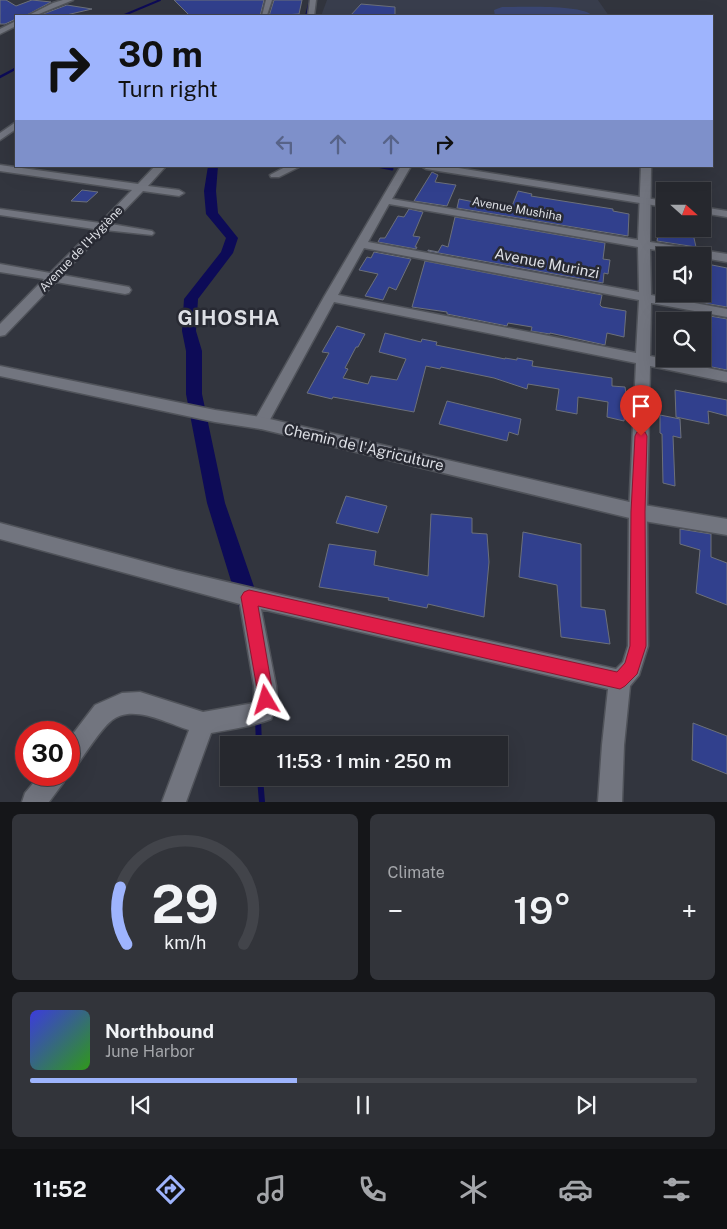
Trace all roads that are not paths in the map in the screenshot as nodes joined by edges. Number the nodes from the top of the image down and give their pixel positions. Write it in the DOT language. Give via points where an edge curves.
graph roads {
  1 [pos="70,0"];
  2 [pos="269,0"];
  3 [pos="313,0"];
  4 [pos="32,15"];
  5 [pos="264,15"];
  6 [pos="311,15"];
  7 [pos="15,24"];
  8 [pos="0,32"];
  9 [pos="160,167"];
  10 [pos="294,167"];
  11 [pos="405,167"];
  12 [pos="432,167"];
  13 [pos="646,167"];
  14 [pos="0,168"];
  15 [pos="275,175"];
  16 [pos="141,186"];
  17 [pos="179,193"];
  18 [pos="386,201"];
  19 [pos="645,201"];
  20 [pos="656,203"];
  21 [pos="711,211"];
  22 [pos="0,212"];
  23 [pos="727,214"];
  24 [pos="103,226"];
  25 [pos="148,233"];
  26 [pos="361,244"];
  27 [pos="644,244"];
  28 [pos="727,258"];
  29 [pos="0,268"];
  30 [pos="55,277"];
  31 [pos="125,290"];
  32 [pos="330,297"];
  33 [pos="645,298"];
  34 [pos="727,313"];
  35 [pos="0,332"];
  36 [pos="644,360"];
  37 [pos="0,371"];
  38 [pos="727,377"];
  39 [pos="261,423"];
  40 [pos="638,512"];
  41 [pos="727,527"];
  42 [pos="0,531"];
  43 [pos="249,597"];
  44 [pos="620,680"];
  45 [pos="203,723"];
  46 [pos="80,743"];
  47 [pos="46,786"];
  48 [pos="34,802"];
  49 [pos="174,802"];
  50 [pos="610,802"];
  1 -- 4 [label="street"];
  2 -- 5 [label="street"];
  3 -- 6 [label="street"];
  7 -- 8 [label="street"];
  9 -- 16 [label="street, Avenue de l'Hygiène"];
  10 -- 15 [label="street"];
  11 -- 18 [label="street"];
  12 -- 19 [label="street"];
  13 -- 19 [label="street"];
  14 -- 16 [label="street"];
  16 -- 17 [label="street"];
  16 -- 24 [label="street, Avenue de l'Hygiène"];
  18 -- 26 [label="street"];
  18 -- 27 [label="street, Avenue Mushiha"];
  19 -- 20 [label="street"];
  19 -- 27 [label="street"];
  21 -- 23 [label="street"];
  22 -- 24 [label="street"];
  24 -- 25 [label="street"];
  24 -- 30 [label="street, Avenue de l'Hygiène"];
  26 -- 32 [label="street"];
  26 -- 33 [label="street, Avenue Murinzi"];
  27 -- 28 [label="street, Avenue Mushiha"];
  27 -- 33 [label="street"];
  29 -- 30 [label="street"];
  30 -- 31 [label="street"];
  30 -- 35 [label="street, Avenue de l'Hygiène"];
  32 -- 36 [label="street"];
  32 -- 39 [label="street"];
  33 -- 34 [label="street, Avenue Murinzi"];
  33 -- 36 [label="street"];
  36 -- 38 [label="street"];
  36 -- 40 [label="street"];
  37 -- 39 [label="street, Chemin de l'Agriculture"];
  39 -- 40 [label="street, Chemin de l'Agriculture"];
  40 -- 41 [label="street, Chemin de l'Agriculture"];
  40 -- 44 [label="street" via="638,646 632,668"];
  42 -- 43 [label="street"];
  43 -- 44 [label="street"];
  43 -- 45 [label="street" via="265,686 263,711"];
  44 -- 50 [label="street"];
  45 -- 46 [label="street" via="140,703 122,704 103,713"];
  45 -- 49 [label="street"];
  47 -- 48 [label="street"];
}
